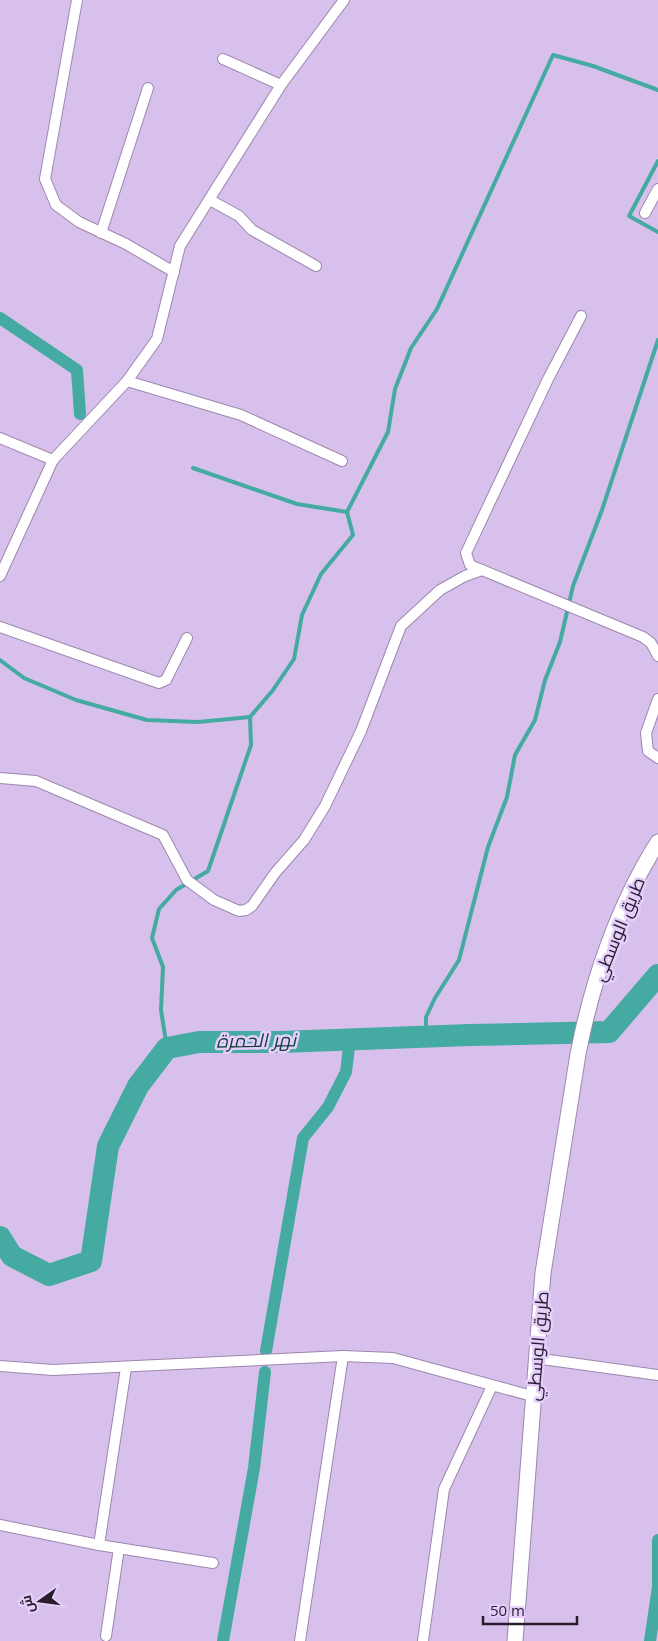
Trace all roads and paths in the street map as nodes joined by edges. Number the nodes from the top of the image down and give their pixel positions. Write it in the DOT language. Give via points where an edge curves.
graph roads {
  1 [pos="77,0"];
  2 [pos="344,0"];
  3 [pos="223,59"];
  4 [pos="281,85"];
  5 [pos="148,88"];
  6 [pos="658,189"];
  7 [pos="210,200"];
  8 [pos="645,213"];
  9 [pos="101,233"];
  10 [pos="316,266"];
  11 [pos="174,272"];
  12 [pos="581,316"];
  13 [pos="126,381"];
  14 [pos="0,438"];
  15 [pos="53,460"];
  16 [pos="342,461"];
  17 [pos="482,570"];
  18 [pos="0,576"];
  19 [pos="0,626"];
  20 [pos="187,638"];
  21 [pos="658,656"];
  22 [pos="658,699"];
  23 [pos="658,758"];
  24 [pos="0,778"];
  25 [pos="658,842"];
  26 [pos="342,1356"];
  27 [pos="535,1358"];
  28 [pos="0,1366"];
  29 [pos="126,1368"];
  30 [pos="658,1375"];
  31 [pos="492,1386"];
  32 [pos="532,1396"];
  33 [pos="0,1525"];
  34 [pos="99,1545"];
  35 [pos="119,1548"];
  36 [pos="213,1563"];
  37 [pos="106,1636"];
  38 [pos="300,1641"];
  39 [pos="423,1641"];
  40 [pos="515,1641"];
  1 -- 9 [label="street" via="45,179 56,205"];
  2 -- 4 [label="street"];
  3 -- 4 [label="street"];
  4 -- 7 [label="street"];
  5 -- 9 [label="street"];
  6 -- 8 [label="street"];
  7 -- 10 [label="street" via="239,216 252,230"];
  7 -- 11 [label="street" via="180,246"];
  9 -- 11 [label="street"];
  11 -- 13 [label="street" via="157,338"];
  12 -- 17 [label="street" via="466,554 470,565"];
  13 -- 15 [label="street"];
  13 -- 16 [label="street" via="241,415"];
  14 -- 15 [label="street"];
  15 -- 18 [label="street"];
  17 -- 21 [label="street" via="644,637"];
  17 -- 24 [label="street" via="440,590 401,626 361,731 336,784 312,827 252,906 239,911 210,898 187,880 163,835 36,781"];
  19 -- 20 [label="street" via="159,683 166,680"];
  22 -- 23 [label="street" via="646,733 648,751"];
  25 -- 27 [label="main road, طريق الوسطي" via="623,912 585,1018 543,1273"];
  26 -- 29 [label="street"];
  26 -- 31 [label="street" via="393,1358"];
  26 -- 38 [label="street"];
  27 -- 30 [label="street"];
  27 -- 32 [label="main road, طريق الوسطي"];
  28 -- 29 [label="street" via="52,1370"];
  29 -- 34 [label="street"];
  31 -- 32 [label="street"];
  31 -- 39 [label="street" via="444,1489"];
  32 -- 40 [label="main road, طريق الوسطي"];
  33 -- 34 [label="street"];
  34 -- 35 [label="street"];
  35 -- 36 [label="street"];
  35 -- 37 [label="street"];
}
